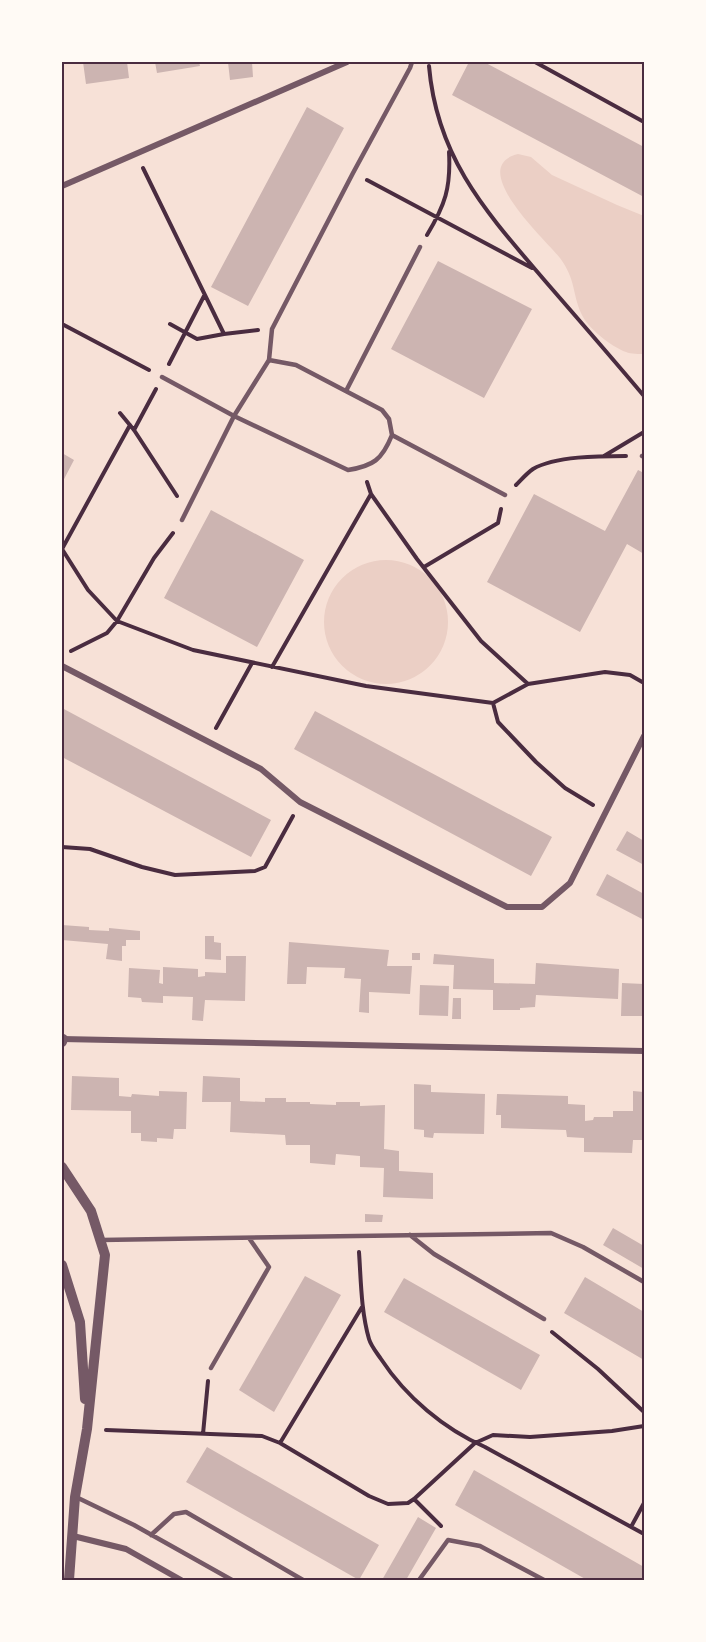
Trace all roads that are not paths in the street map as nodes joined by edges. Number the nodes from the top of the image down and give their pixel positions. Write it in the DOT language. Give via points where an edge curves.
graph roads {
  1 [pos="346,62"];
  2 [pos="412,62"];
  3 [pos="62,186"];
  4 [pos="420,247"];
  5 [pos="269,360"];
  6 [pos="162,377"];
  7 [pos="346,391"];
  8 [pos="234,416"];
  9 [pos="392,435"];
  10 [pos="505,495"];
  11 [pos="182,520"];
  12 [pos="62,666"];
  13 [pos="645,736"];
  14 [pos="62,1040"];
  15 [pos="645,1051"];
  16 [pos="62,1167"];
  17 [pos="410,1235"];
  18 [pos="249,1238"];
  19 [pos="100,1240"];
  20 [pos="62,1265"];
  21 [pos="645,1282"];
  22 [pos="544,1319"];
  23 [pos="211,1368"];
  24 [pos="87,1429"];
  25 [pos="75,1497"];
  26 [pos="151,1535"];
  27 [pos="73,1536"];
  28 [pos="69,1581"];
  29 [pos="181,1581"];
  30 [pos="232,1581"];
  31 [pos="303,1581"];
  32 [pos="419,1581"];
  33 [pos="544,1581"];
  1 -- 3 [label="street"];
  2 -- 5 [label="lane" via="272,329"];
  4 -- 7 [label="lane"];
  5 -- 7 [label="lane" via="296,365"];
  5 -- 8 [label="lane"];
  6 -- 8 [label="lane"];
  7 -- 9 [label="lane" via="382,410 389,419"];
  8 -- 9 [label="lane" via="348,470 379,459"];
  8 -- 11 [label="lane"];
  9 -- 10 [label="lane"];
  12 -- 13 [label="street" via="261,769 300,802 507,907 542,907 570,883"];
  14 -- 15 [label="street"];
  16 -- 19 [label="street" via="91,1211"];
  17 -- 18 [label="lane"];
  17 -- 21 [label="lane" via="550,1233"];
  17 -- 22 [label="lane" via="434,1254"];
  18 -- 19 [label="lane"];
  18 -- 23 [label="lane" via="269,1267"];
  19 -- 24 [label="street" via="105,1255"];
  20 -- 24 [label="street" via="80,1322"];
  24 -- 25 [label="street"];
  25 -- 26 [label="lane"];
  25 -- 27 [label="street"];
  26 -- 30 [label="lane"];
  26 -- 31 [label="lane" via="174,1514 186,1512"];
  27 -- 28 [label="street"];
  27 -- 29 [label="street" via="126,1549"];
  32 -- 33 [label="lane" via="448,1540 480,1546"];
}
